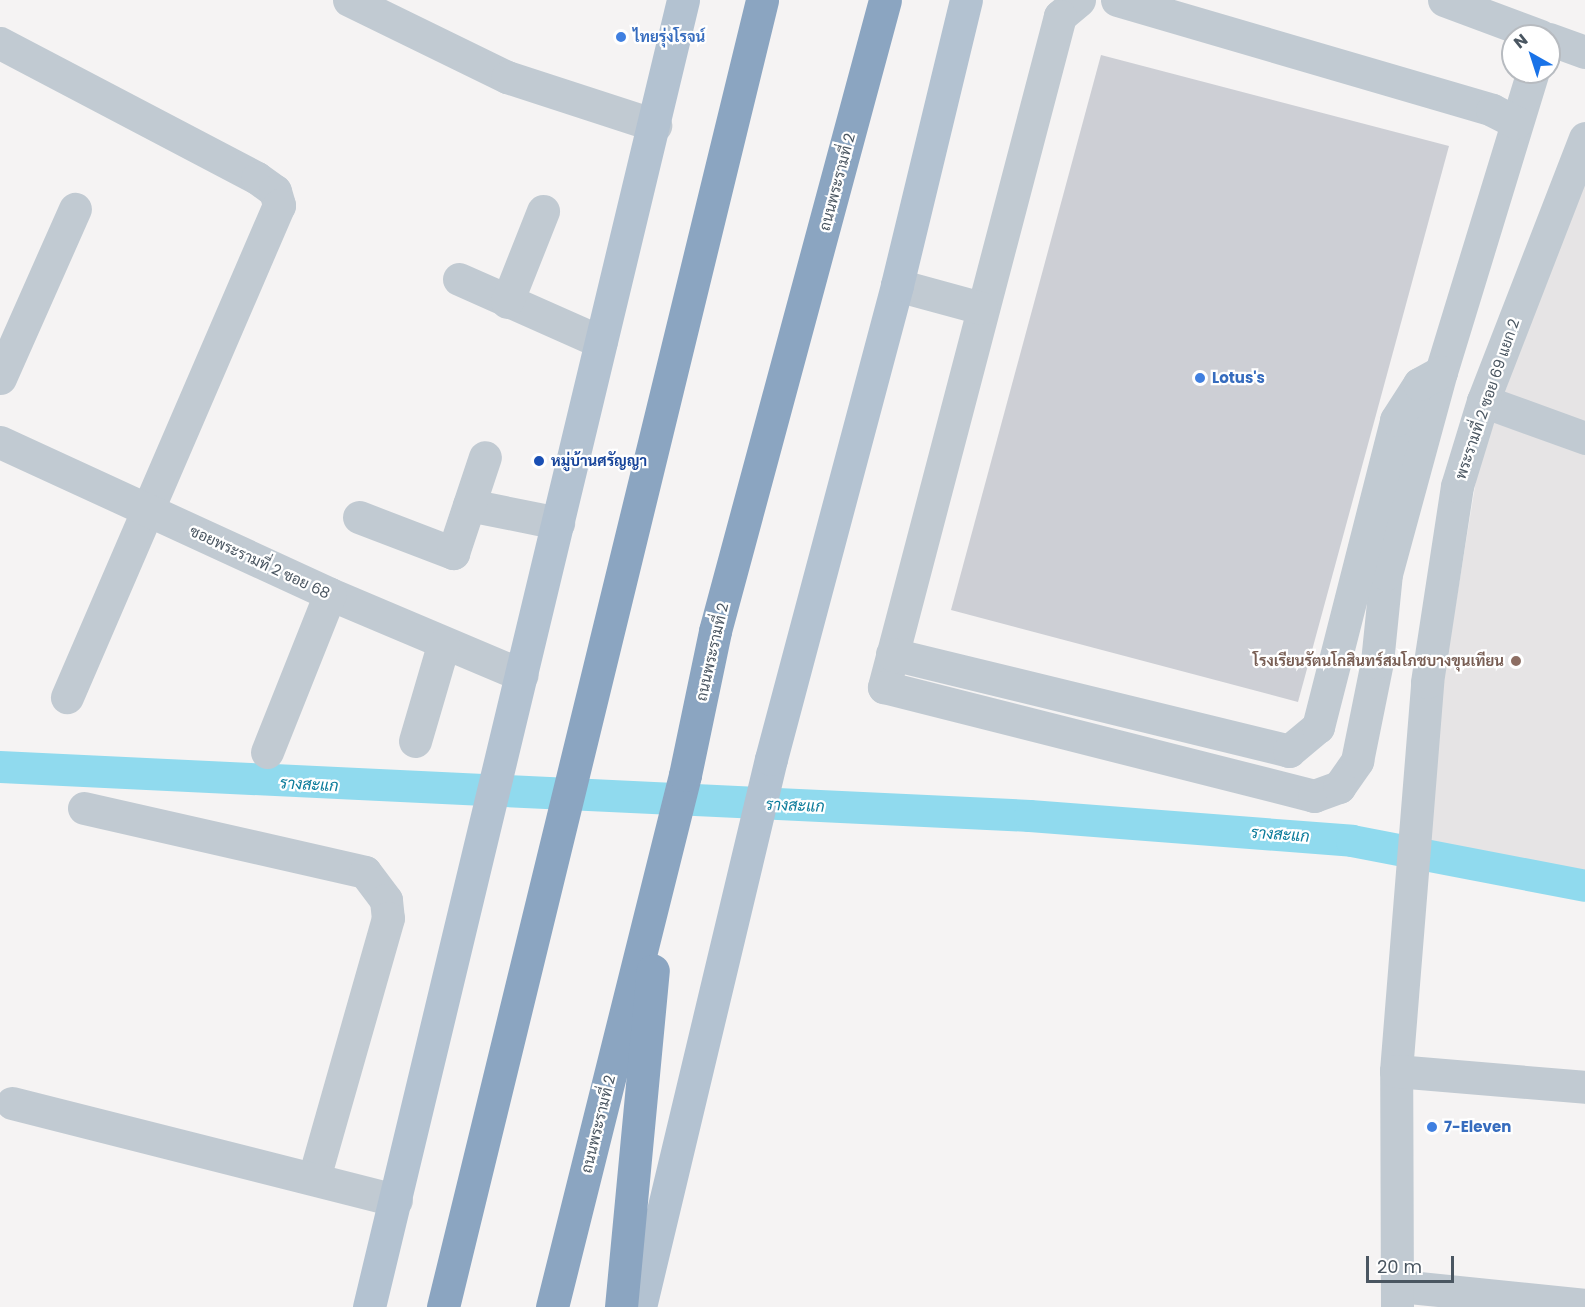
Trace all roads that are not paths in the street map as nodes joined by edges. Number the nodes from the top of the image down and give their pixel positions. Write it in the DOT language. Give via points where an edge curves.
graph roads {
  1 [pos="349,0"];
  2 [pos="682,0"];
  3 [pos="762,0"];
  4 [pos="885,0"];
  5 [pos="966,0"];
  6 [pos="1079,0"];
  7 [pos="1117,0"];
  8 [pos="1444,0"];
  9 [pos="1509,24"];
  10 [pos="0,43"];
  11 [pos="1561,43"];
  12 [pos="1585,52"];
  13 [pos="1529,84"];
  14 [pos="1516,122"];
  15 [pos="655,125"];
  16 [pos="1585,138"];
  17 [pos="75,209"];
  18 [pos="543,211"];
  19 [pos="459,279"];
  20 [pos="897,285"];
  21 [pos="507,302"];
  22 [pos="981,308"];
  23 [pos="601,342"];
  24 [pos="1441,372"];
  25 [pos="0,378"];
  26 [pos="1483,401"];
  27 [pos="1585,438"];
  28 [pos="0,442"];
  29 [pos="485,457"];
  30 [pos="469,506"];
  31 [pos="150,511"];
  32 [pos="359,517"];
  33 [pos="558,523"];
  34 [pos="330,594"];
  35 [pos="443,645"];
  36 [pos="892,654"];
  37 [pos="522,675"];
  38 [pos="67,697"];
  39 [pos="415,741"];
  40 [pos="267,752"];
  41 [pos="84,808"];
  42 [pos="663,862"];
  43 [pos="1396,1071"];
  44 [pos="1585,1087"];
  45 [pos="12,1103"];
  46 [pos="314,1178"];
  47 [pos="396,1200"];
  48 [pos="1398,1296"];
  49 [pos="1585,1305"];
  50 [pos="369,1307"];
  51 [pos="443,1307"];
  52 [pos="552,1307"];
  53 [pos="621,1307"];
  54 [pos="640,1307"];
  1 -- 15 [label="street" via="507,77"];
  2 -- 15 [label="main road"];
  3 -- 51 [label="highway"];
  4 -- 42 [label="highway, ถนนพระรามที่ 2" via="715,631"];
  5 -- 20 [label="main road"];
  6 -- 22 [label="street" via="1060,16"];
  7 -- 14 [label="street" via="1492,110"];
  8 -- 9 [label="street"];
  10 -- 31 [label="street" via="257,178 275,191 279,200 278,211"];
  11 -- 12 [label="street"];
  13 -- 14 [label="street"];
  14 -- 24 [label="street"];
  15 -- 23 [label="main road"];
  16 -- 26 [label="street, พระรามที่ 2 ซอย 69 แยก 2"];
  17 -- 25 [label="street"];
  18 -- 21 [label="street"];
  19 -- 21 [label="street"];
  20 -- 22 [label="street"];
  20 -- 54 [label="main road" via="771,759"];
  21 -- 23 [label="street"];
  22 -- 36 [label="street"];
  23 -- 33 [label="main road"];
  24 -- 36 [label="street" via="1419,384 1396,420 1318,727 1289,751"];
  24 -- 36 [label="street" via="1386,574 1377,662 1357,761 1339,787 1314,796 884,687"];
  26 -- 27 [label="street"];
  26 -- 43 [label="street, พระรามที่ 2 ซอย 69 แยก 2" via="1457,486 1445,556 1415,814"];
  28 -- 31 [label="street, ซอยพระรามที่ 2 ซอย 68"];
  29 -- 30 [label="street"];
  30 -- 32 [label="street" via="453,554"];
  30 -- 33 [label="street"];
  31 -- 34 [label="street, ซอยพระรามที่ 2 ซอย 68"];
  31 -- 38 [label="street"];
  33 -- 37 [label="main road"];
  34 -- 35 [label="street, ซอยพระรามที่ 2 ซอย 68"];
  34 -- 40 [label="street"];
  35 -- 37 [label="street, ซอยพระรามที่ 2 ซอย 68"];
  35 -- 39 [label="street"];
  37 -- 47 [label="main road"];
  41 -- 46 [label="street" via="365,872 386,900 388,918"];
  42 -- 52 [label="highway, ถนนพระรามที่ 2"];
  42 -- 53 [label="highway"];
  43 -- 44 [label="street"];
  43 -- 48 [label="street, พระรามที่ 2 ซอย 69 แยก 2"];
  45 -- 46 [label="street"];
  46 -- 47 [label="street"];
  47 -- 50 [label="main road"];
  48 -- 49 [label="street"];
}
